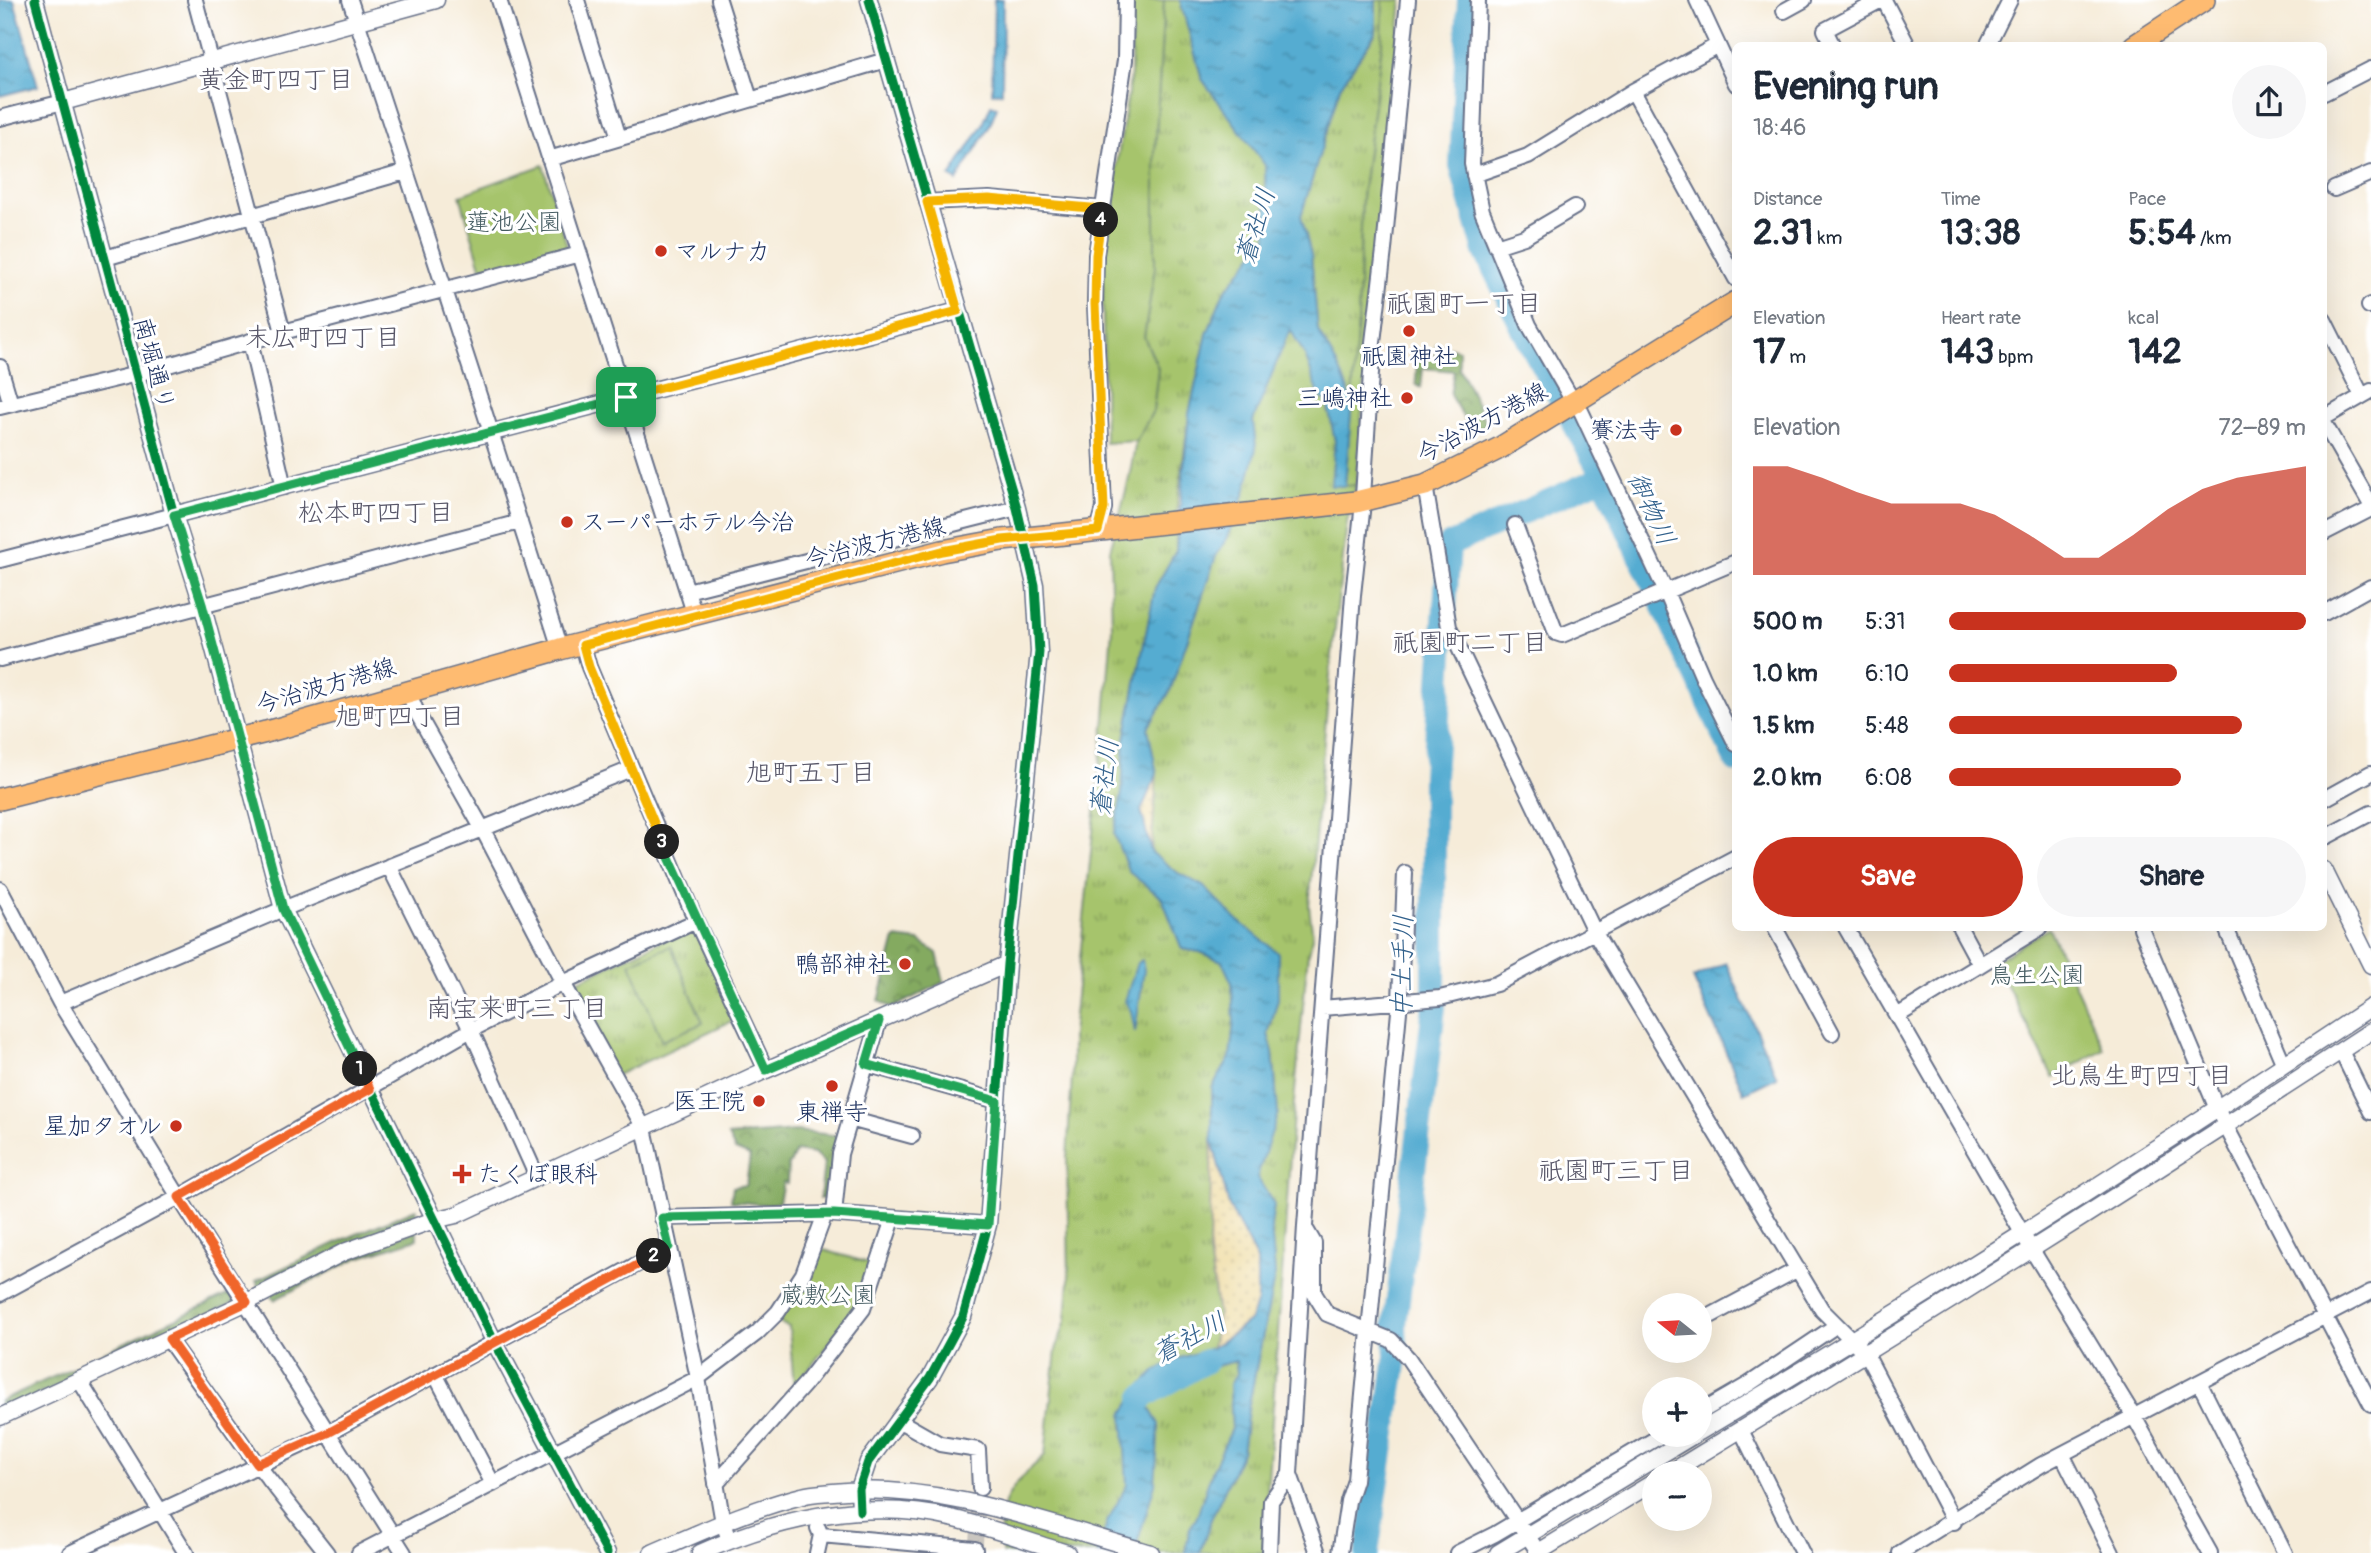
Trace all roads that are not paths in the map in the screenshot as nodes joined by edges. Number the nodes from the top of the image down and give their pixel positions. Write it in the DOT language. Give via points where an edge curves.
graph roads {
  1 [pos="35,0"];
  2 [pos="195,0"];
  3 [pos="350,0"];
  4 [pos="436,0"];
  5 [pos="499,0"];
  6 [pos="577,0"];
  7 [pos="719,0"];
  8 [pos="869,0"];
  9 [pos="1126,0"];
  10 [pos="1408,0"];
  11 [pos="1478,0"];
  12 [pos="1697,0"];
  13 [pos="1804,0"];
  14 [pos="1883,0"];
  15 [pos="2010,0"];
  16 [pos="2204,0"];
  17 [pos="1784,11"];
  18 [pos="358,23"];
  19 [pos="1831,42"];
  20 [pos="1906,42"];
  21 [pos="1989,42"];
  22 [pos="2140,42"];
  23 [pos="1718,45"];
  24 [pos="886,60"];
  25 [pos="210,62"];
  26 [pos="2371,69"];
  27 [pos="1732,75"];
  28 [pos="1633,91"];
  29 [pos="2327,91"];
  30 [pos="750,99"];
  31 [pos="63,102"];
  32 [pos="0,118"];
  33 [pos="619,138"];
  34 [pos="549,159"];
  35 [pos="405,172"];
  36 [pos="2371,173"];
  37 [pos="1474,176"];
  38 [pos="2334,189"];
  39 [pos="927,202"];
  40 [pos="1575,207"];
  41 [pos="1102,209"];
  42 [pos="252,216"];
  43 [pos="1496,246"];
  44 [pos="580,254"];
  45 [pos="105,258"];
  46 [pos="1732,272"];
  47 [pos="443,290"];
  48 [pos="1732,304"];
  49 [pos="958,311"];
  50 [pos="2327,325"];
  51 [pos="283,332"];
  52 [pos="250,341"];
  53 [pos="0,367"];
  54 [pos="137,374"];
  55 [pos="2367,394"];
  56 [pos="626,397"];
  57 [pos="1574,403"];
  58 [pos="5,405"];
  59 [pos="2327,419"];
  60 [pos="2327,426"];
  61 [pos="492,433"];
  62 [pos="1425,485"];
  63 [pos="284,487"];
  64 [pos="1359,501"];
  65 [pos="2371,507"];
  66 [pos="1017,508"];
  67 [pos="174,515"];
  68 [pos="520,522"];
  69 [pos="1515,525"];
  70 [pos="1107,530"];
  71 [pos="2327,531"];
  72 [pos="0,560"];
  73 [pos="1732,564"];
  74 [pos="2371,587"];
  75 [pos="687,591"];
  76 [pos="1666,592"];
  77 [pos="202,604"];
  78 [pos="2327,611"];
  79 [pos="695,616"];
  80 [pos="583,645"];
  81 [pos="560,649"];
  82 [pos="0,659"];
  83 [pos="408,691"];
  84 [pos="1732,736"];
  85 [pos="238,737"];
  86 [pos="631,769"];
  87 [pos="2371,773"];
  88 [pos="2327,797"];
  89 [pos="0,799"];
  90 [pos="2371,813"];
  91 [pos="482,828"];
  92 [pos="2327,836"];
  93 [pos="1732,859"];
  94 [pos="389,866"];
  95 [pos="1405,873"];
  96 [pos="2327,876"];
  97 [pos="0,888"];
  98 [pos="283,909"];
  99 [pos="696,921"];
  100 [pos="1777,931"];
  101 [pos="1848,931"];
  102 [pos="1962,931"];
  103 [pos="2035,931"];
  104 [pos="2142,931"];
  105 [pos="2227,931"];
  106 [pos="1595,933"];
  107 [pos="1007,964"];
  108 [pos="1980,965"];
  109 [pos="2371,965"];
  110 [pos="563,983"];
  111 [pos="1400,1002"];
  112 [pos="60,1003"];
  113 [pos="2371,1007"];
  114 [pos="1322,1008"];
  115 [pos="1897,1016"];
  116 [pos="879,1021"];
  117 [pos="471,1030"];
  118 [pos="2371,1031"];
  119 [pos="1832,1034"];
  120 [pos="2341,1051"];
  121 [pos="866,1064"];
  122 [pos="2284,1065"];
  123 [pos="766,1070"];
  124 [pos="370,1089"];
  125 [pos="997,1101"];
  126 [pos="2217,1109"];
  127 [pos="2371,1112"];
  128 [pos="850,1119"];
  129 [pos="2226,1126"];
  130 [pos="644,1128"];
  131 [pos="912,1136"];
  132 [pos="537,1177"];
  133 [pos="179,1197"];
  134 [pos="830,1214"];
  135 [pos="662,1218"];
  136 [pos="893,1219"];
  137 [pos="434,1220"];
  138 [pos="988,1225"];
  139 [pos="1305,1226"];
  140 [pos="2023,1232"];
  141 [pos="669,1247"];
  142 [pos="2032,1250"];
  143 [pos="1798,1269"];
  144 [pos="2371,1292"];
  145 [pos="0,1294"];
  146 [pos="247,1302"];
  147 [pos="1712,1315"];
  148 [pos="2325,1317"];
  149 [pos="1837,1325"];
  150 [pos="1370,1331"];
  151 [pos="169,1339"];
  152 [pos="494,1341"];
  153 [pos="1853,1341"];
  154 [pos="1866,1354"];
  155 [pos="435,1374"];
  156 [pos="698,1378"];
  157 [pos="80,1381"];
  158 [pos="2199,1382"];
  159 [pos="2371,1404"];
  160 [pos="1712,1405"];
  161 [pos="2133,1415"];
  162 [pos="0,1417"];
  163 [pos="898,1420"];
  164 [pos="1712,1424"];
  165 [pos="1741,1430"];
  166 [pos="328,1433"];
  167 [pos="1644,1447"];
  168 [pos="1672,1447"];
  169 [pos="552,1452"];
  170 [pos="2062,1454"];
  171 [pos="1690,1461"];
  172 [pos="257,1464"];
  173 [pos="1290,1474"];
  174 [pos="493,1484"];
  175 [pos="716,1484"];
  176 [pos="980,1488"];
  177 [pos="859,1489"];
  178 [pos="1642,1489"];
  179 [pos="159,1510"];
  180 [pos="860,1511"];
  181 [pos="812,1516"];
  182 [pos="723,1522"];
  183 [pos="1954,1522"];
  184 [pos="1523,1527"];
  185 [pos="821,1535"];
  186 [pos="394,1537"];
  187 [pos="729,1540"];
  188 [pos="904,1547"];
  189 [pos="976,1549"];
  190 [pos="70,1553"];
  191 [pos="186,1553"];
  192 [pos="327,1553"];
  193 [pos="359,1553"];
  194 [pos="404,1553"];
  195 [pos="607,1553"];
  196 [pos="652,1553"];
  197 [pos="700,1553"];
  198 [pos="817,1553"];
  199 [pos="1067,1553"];
  200 [pos="1151,1553"];
  201 [pos="1269,1553"];
  202 [pos="1318,1553"];
  203 [pos="1340,1553"];
  204 [pos="1457,1553"];
  205 [pos="1498,1553"];
  206 [pos="1538,1553"];
  207 [pos="1802,1553"];
  208 [pos="1900,1553"];
  209 [pos="2112,1553"];
  210 [pos="2210,1553"];
  211 [pos="2285,1553"];
  1 -- 31 [label="street, 南堀通り"];
  2 -- 25 [label="street"];
  3 -- 18 [label="street"];
  4 -- 18 [label="street"];
  5 -- 34 [label="street"];
  6 -- 33 [label="street"];
  7 -- 30 [label="street"];
  8 -- 24 [label="street"];
  9 -- 41 [label="street" via="1125,60"];
  10 -- 64 [label="street"];
  11 -- 37 [label="street"];
  12 -- 23 [label="street"];
  13 -- 17 [label="street"];
  14 -- 19 [label="street" via="1825,30"];
  14 -- 20 [label="street"];
  15 -- 21 [label="street"];
  16 -- 22 [label="main road"];
  18 -- 25 [label="street"];
  18 -- 35 [label="street"];
  23 -- 27 [label="street"];
  23 -- 28 [label="street"];
  24 -- 30 [label="street"];
  24 -- 39 [label="street"];
  25 -- 31 [label="street"];
  25 -- 42 [label="street"];
  26 -- 29 [label="street"];
  28 -- 37 [label="street" via="1528,156"];
  28 -- 46 [label="street"];
  30 -- 33 [label="street"];
  31 -- 32 [label="street"];
  31 -- 45 [label="street, 南堀通り"];
  33 -- 34 [label="street"];
  34 -- 44 [label="street"];
  35 -- 42 [label="street"];
  35 -- 47 [label="street"];
  36 -- 38 [label="street"];
  37 -- 43 [label="street"];
  39 -- 41 [label="street" via="989,199"];
  39 -- 49 [label="street"];
  40 -- 43 [label="street" via="1524,237"];
  41 -- 70 [label="street" via="1095,304"];
  42 -- 45 [label="street"];
  42 -- 51 [label="street"];
  43 -- 57 [label="street" via="1530,324"];
  44 -- 47 [label="street"];
  44 -- 56 [label="street"];
  45 -- 54 [label="street, 南堀通り"];
  47 -- 51 [label="street"];
  47 -- 61 [label="street"];
  48 -- 57 [label="main road, 今治波方港線"];
  49 -- 56 [label="street"];
  49 -- 66 [label="street"];
  50 -- 55 [label="street"];
  51 -- 52 [label="street"];
  52 -- 54 [label="street"];
  52 -- 63 [label="street"];
  53 -- 58 [label="street"];
  54 -- 58 [label="street"];
  54 -- 67 [label="street, 南堀通り"];
  55 -- 59 [label="street"];
  56 -- 61 [label="street"];
  56 -- 75 [label="street"];
  57 -- 62 [label="main road, 今治波方港線" via="1500,448"];
  57 -- 76 [label="street"];
  60 -- 65 [label="street"];
  61 -- 63 [label="street"];
  61 -- 68 [label="street"];
  62 -- 64 [label="main road, 今治波方港線"];
  62 -- 106 [label="street" via="1449,627"];
  63 -- 67 [label="street"];
  64 -- 70 [label="main road, 今治波方港線"];
  64 -- 114 [label="street"];
  65 -- 71 [label="street"];
  66 -- 75 [label="street"];
  66 -- 107 [label="street" via="1035,585 1039,652"];
  67 -- 72 [label="street"];
  67 -- 77 [label="street, 南堀通り"];
  68 -- 77 [label="street"];
  68 -- 81 [label="street"];
  69 -- 76 [label="street" via="1556,633 1562,635"];
  70 -- 79 [label="main road, 今治波方港線, bridge" via="942,551"];
  73 -- 76 [label="street"];
  74 -- 78 [label="street"];
  75 -- 79 [label="street"];
  76 -- 84 [label="street"];
  77 -- 82 [label="street"];
  77 -- 85 [label="street, 南堀通り"];
  79 -- 80 [label="main road, 今治波方港線"];
  80 -- 81 [label="main road, 今治波方港線"];
  80 -- 86 [label="street"];
  81 -- 83 [label="main road, 今治波方港線"];
  83 -- 85 [label="main road, 今治波方港線"];
  83 -- 91 [label="street"];
  85 -- 89 [label="main road, 今治波方港線"];
  85 -- 98 [label="street, 南堀通り"];
  86 -- 91 [label="street"];
  86 -- 99 [label="street"];
  87 -- 88 [label="street"];
  90 -- 92 [label="street"];
  91 -- 94 [label="street"];
  91 -- 110 [label="street"];
  93 -- 106 [label="street"];
  94 -- 98 [label="street"];
  94 -- 117 [label="street"];
  95 -- 111 [label="street"];
  96 -- 109 [label="street"];
  97 -- 112 [label="street"];
  98 -- 112 [label="street"];
  98 -- 124 [label="street, 南堀通り"];
  99 -- 110 [label="street"];
  99 -- 123 [label="street"];
  100 -- 119 [label="street"];
  101 -- 115 [label="street"];
  102 -- 108 [label="street"];
  103 -- 108 [label="street"];
  104 -- 126 [label="street"];
  105 -- 122 [label="street"];
  106 -- 111 [label="street" via="1496,984"];
  106 -- 143 [label="street"];
  107 -- 116 [label="street"];
  107 -- 125 [label="street"];
  108 -- 115 [label="street"];
  110 -- 117 [label="street"];
  110 -- 130 [label="street"];
  111 -- 114 [label="street"];
  111 -- 150 [label="street"];
  112 -- 133 [label="street"];
  113 -- 122 [label="street"];
  114 -- 139 [label="street"];
  115 -- 140 [label="street"];
  116 -- 121 [label="street"];
  116 -- 123 [label="street"];
  117 -- 124 [label="street"];
  117 -- 132 [label="street"];
  118 -- 120 [label="street"];
  120 -- 127 [label="street"];
  120 -- 129 [label="street"];
  121 -- 125 [label="street"];
  121 -- 128 [label="street"];
  122 -- 126 [label="street"];
  123 -- 130 [label="street"];
  124 -- 133 [label="street"];
  124 -- 137 [label="street, 南堀通り"];
  125 -- 138 [label="street"];
  126 -- 129 [label="street"];
  126 -- 140 [label="street"];
  128 -- 131 [label="street"];
  128 -- 134 [label="street"];
  129 -- 142 [label="street"];
  129 -- 148 [label="street"];
  130 -- 132 [label="street"];
  130 -- 135 [label="street"];
  132 -- 137 [label="street" via="456,1215"];
  133 -- 145 [label="street"];
  133 -- 146 [label="street"];
  134 -- 135 [label="street"];
  134 -- 136 [label="street"];
  134 -- 156 [label="street" via="803,1274 778,1311"];
  135 -- 141 [label="street"];
  136 -- 138 [label="street"];
  136 -- 175 [label="street" via="863,1309 805,1384"];
  137 -- 146 [label="street" via="344,1252"];
  137 -- 152 [label="street, 南堀通り"];
  138 -- 163 [label="street" via="963,1317 930,1378"];
  139 -- 150 [label="street" via="1314,1243 1314,1293 1327,1314"];
  139 -- 173 [label="street"];
  140 -- 142 [label="street"];
  140 -- 153 [label="street"];
  141 -- 152 [label="street"];
  141 -- 156 [label="street"];
  142 -- 154 [label="street"];
  142 -- 161 [label="street"];
  143 -- 147 [label="street"];
  143 -- 149 [label="street" via="1822,1310"];
  144 -- 148 [label="street"];
  146 -- 151 [label="street"];
  146 -- 166 [label="street"];
  148 -- 158 [label="street"];
  148 -- 159 [label="street"];
  149 -- 153 [label="street"];
  149 -- 160 [label="street"];
  150 -- 184 [label="street" via="1391,1340 1408,1358"];
  150 -- 203 [label="street" via="1355,1480"];
  151 -- 157 [label="street"];
  151 -- 172 [label="street"];
  152 -- 155 [label="street"];
  152 -- 169 [label="street, 南堀通り"];
  153 -- 154 [label="street"];
  153 -- 164 [label="street"];
  154 -- 165 [label="street"];
  154 -- 183 [label="street"];
  155 -- 166 [label="street"];
  155 -- 174 [label="street"];
  156 -- 169 [label="street"];
  156 -- 175 [label="street"];
  157 -- 162 [label="street"];
  157 -- 179 [label="street"];
  158 -- 161 [label="street"];
  158 -- 211 [label="street"];
  161 -- 170 [label="street"];
  161 -- 210 [label="street"];
  163 -- 176 [label="street" via="940,1444 978,1450"];
  163 -- 177 [label="street" via="868,1462"];
  165 -- 171 [label="street"];
  165 -- 207 [label="street"];
  166 -- 172 [label="street"];
  166 -- 186 [label="street"];
  167 -- 184 [label="street"];
  168 -- 184 [label="street"];
  169 -- 174 [label="street"];
  169 -- 195 [label="street, 南堀通り"];
  170 -- 183 [label="street"];
  170 -- 209 [label="street"];
  172 -- 179 [label="street"];
  172 -- 192 [label="street"];
  173 -- 201 [label="street" via="1271,1501"];
  173 -- 202 [label="street"];
  174 -- 186 [label="street"];
  175 -- 182 [label="street"];
  177 -- 180 [label="street"];
  177 -- 182 [label="street" via="804,1495"];
  177 -- 200 [label="street" via="919,1493"];
  178 -- 206 [label="street"];
  179 -- 190 [label="street"];
  179 -- 191 [label="street"];
  180 -- 181 [label="street"];
  180 -- 199 [label="street" via="891,1510 953,1519"];
  181 -- 185 [label="street"];
  181 -- 187 [label="street"];
  182 -- 187 [label="street"];
  182 -- 196 [label="street"];
  183 -- 208 [label="street"];
  184 -- 204 [label="street"];
  184 -- 205 [label="street"];
  184 -- 206 [label="street"];
  185 -- 188 [label="street"];
  185 -- 198 [label="street"];
  186 -- 193 [label="street"];
  186 -- 194 [label="street"];
  187 -- 197 [label="street"];
  188 -- 189 [label="street"];
}
